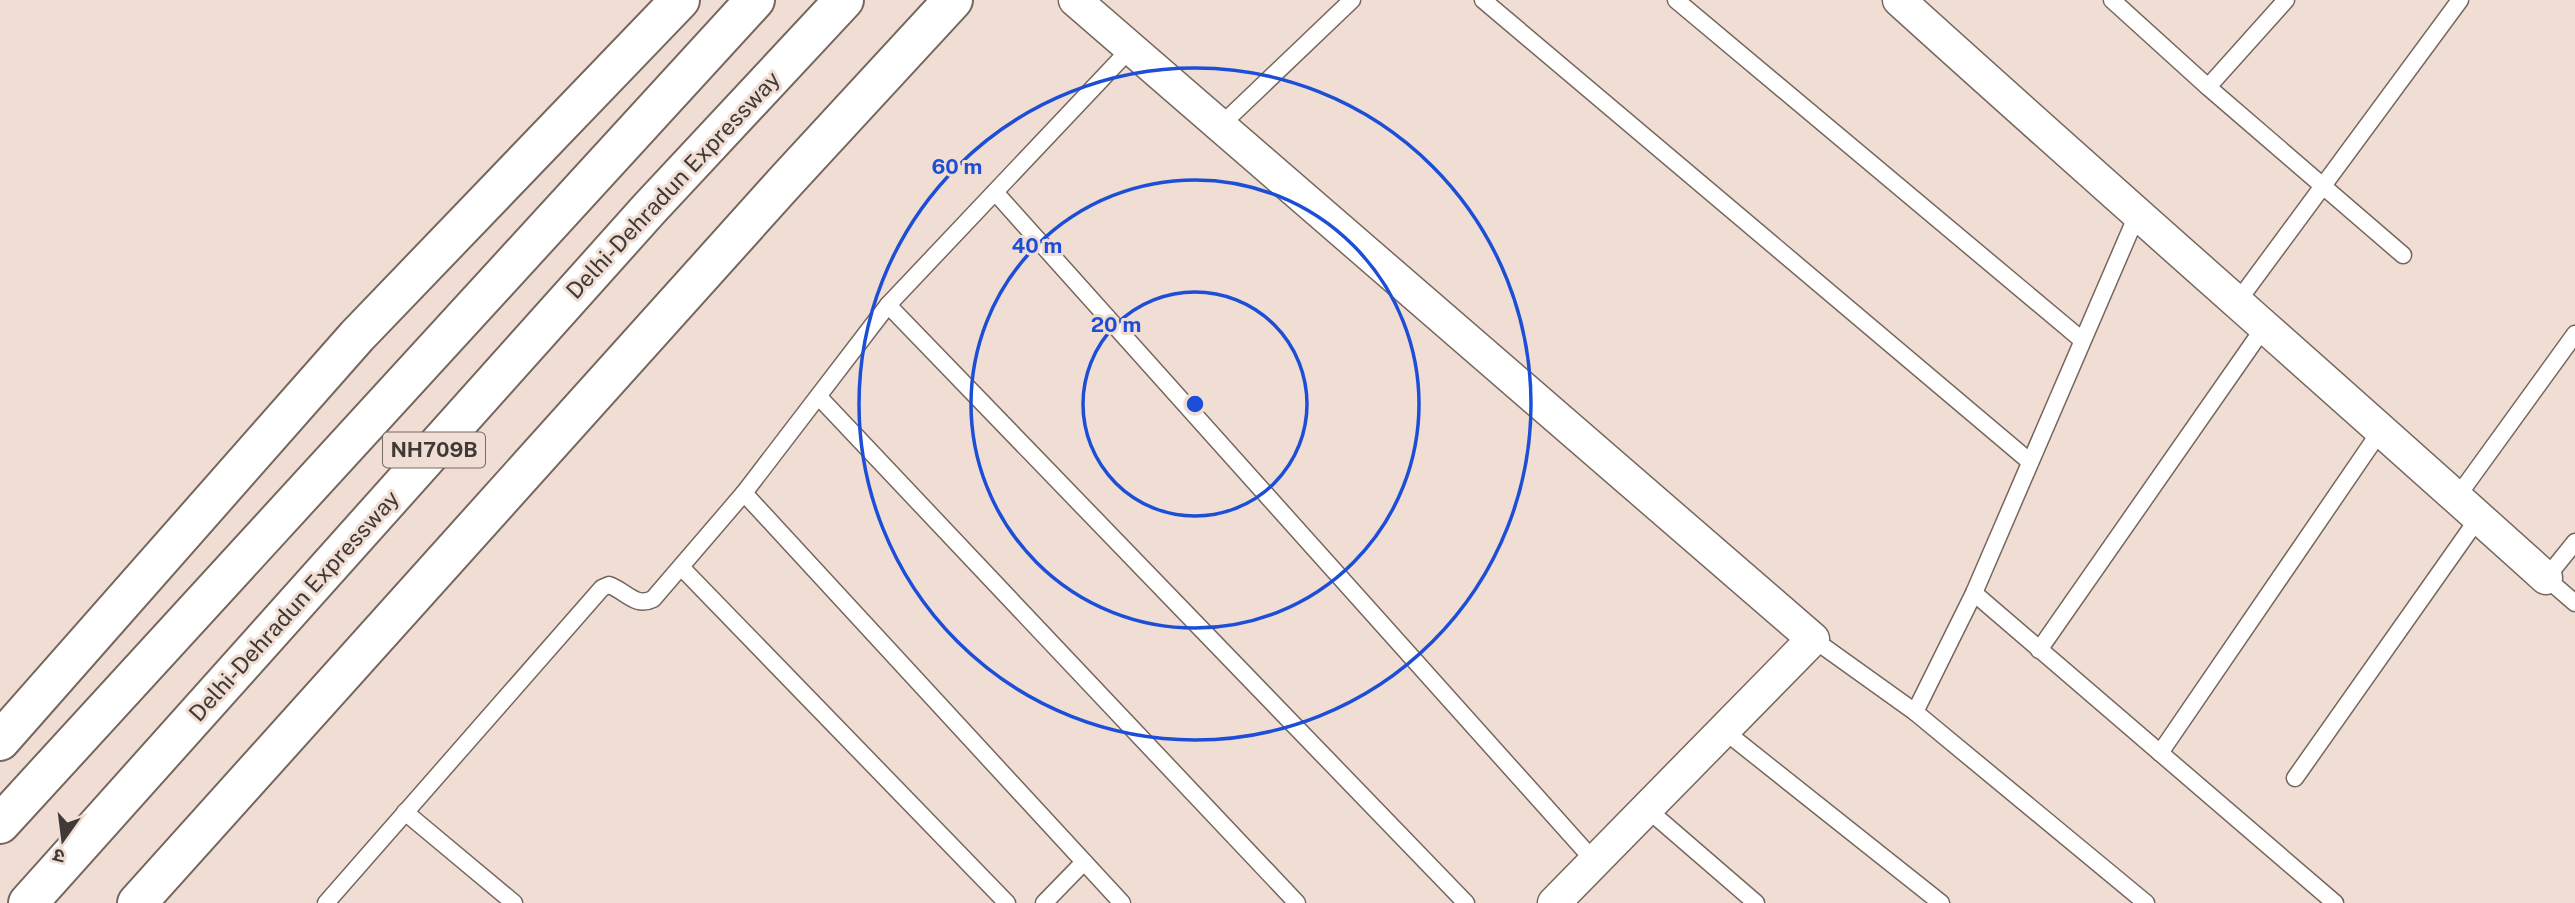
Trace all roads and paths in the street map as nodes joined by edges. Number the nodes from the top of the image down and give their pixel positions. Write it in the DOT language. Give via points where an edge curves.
graph roads {
  1 [pos="680,0"];
  2 [pos="755,0"];
  3 [pos="844,0"];
  4 [pos="953,0"];
  5 [pos="1075,0"];
  6 [pos="1352,0"];
  7 [pos="1483,0"];
  8 [pos="1676,0"];
  9 [pos="1899,0"];
  10 [pos="2112,0"];
  11 [pos="2287,0"];
  12 [pos="2460,0"];
  13 [pos="1131,48"];
  14 [pos="2208,87"];
  15 [pos="1220,125"];
  16 [pos="2322,185"];
  17 [pos="995,191"];
  18 [pos="2137,215"];
  19 [pos="2403,255"];
  20 [pos="2238,301"];
  21 [pos="888,305"];
  22 [pos="2264,327"];
  23 [pos="2575,334"];
  24 [pos="2082,340"];
  25 [pos="819,397"];
  26 [pos="2381,430"];
  27 [pos="2029,461"];
  28 [pos="744,493"];
  29 [pos="2468,507"];
  30 [pos="2575,542"];
  31 [pos="681,567"];
  32 [pos="2546,578"];
  33 [pos="1975,593"];
  34 [pos="2575,603"];
  35 [pos="1813,639"];
  36 [pos="2039,650"];
  37 [pos="1915,712"];
  38 [pos="1722,729"];
  39 [pos="0,741"];
  40 [pos="2160,754"];
  41 [pos="2295,778"];
  42 [pos="1646,808"];
  43 [pos="405,812"];
  44 [pos="0,824"];
  45 [pos="1084,862"];
  46 [pos="1596,863"];
  47 [pos="334,900"];
  48 [pos="28,903"];
  49 [pos="137,903"];
  50 [pos="514,903"];
  51 [pos="1007,903"];
  52 [pos="1044,903"];
  53 [pos="1122,903"];
  54 [pos="1297,903"];
  55 [pos="1466,903"];
  56 [pos="1554,903"];
  57 [pos="1756,903"];
  58 [pos="1941,903"];
  59 [pos="2146,903"];
  60 [pos="2335,903"];
  1 -- 39 [label="main road" via="357,337"];
  2 -- 44 [label="main road, NH709B"];
  3 -- 48 [label="main road, Delhi-Dehradun Expressway / NH709B" via="649,209"];
  4 -- 49 [label="main road"];
  5 -- 13 [label="street"];
  6 -- 15 [label="lane"];
  7 -- 27 [label="lane"];
  8 -- 24 [label="lane"];
  9 -- 18 [label="street"];
  10 -- 14 [label="lane"];
  11 -- 14 [label="lane"];
  12 -- 16 [label="lane"];
  13 -- 15 [label="street"];
  13 -- 17 [label="lane"];
  14 -- 16 [label="lane"];
  15 -- 35 [label="street"];
  16 -- 19 [label="lane"];
  16 -- 20 [label="lane"];
  17 -- 21 [label="lane"];
  17 -- 46 [label="lane"];
  18 -- 20 [label="street"];
  18 -- 24 [label="lane"];
  20 -- 22 [label="street"];
  21 -- 25 [label="lane"];
  21 -- 55 [label="lane"];
  22 -- 26 [label="street"];
  22 -- 36 [label="lane"];
  23 -- 29 [label="lane"];
  24 -- 27 [label="lane"];
  25 -- 28 [label="lane"];
  25 -- 54 [label="lane"];
  26 -- 29 [label="street"];
  26 -- 40 [label="lane"];
  27 -- 33 [label="lane"];
  28 -- 31 [label="lane"];
  28 -- 45 [label="lane"];
  29 -- 32 [label="street"];
  29 -- 41 [label="lane"];
  30 -- 32 [label="lane"];
  31 -- 43 [label="lane" via="645,604 615,587 602,588"];
  31 -- 51 [label="lane"];
  32 -- 34 [label="lane"];
  33 -- 36 [label="lane"];
  33 -- 37 [label="lane"];
  35 -- 37 [label="lane"];
  35 -- 38 [label="street"];
  36 -- 40 [label="lane"];
  37 -- 59 [label="lane"];
  38 -- 42 [label="street"];
  38 -- 58 [label="lane"];
  40 -- 60 [label="lane"];
  42 -- 46 [label="street"];
  42 -- 57 [label="lane"];
  43 -- 47 [label="lane"];
  43 -- 50 [label="lane"];
  45 -- 52 [label="lane"];
  45 -- 53 [label="lane"];
  46 -- 56 [label="street"];
}
